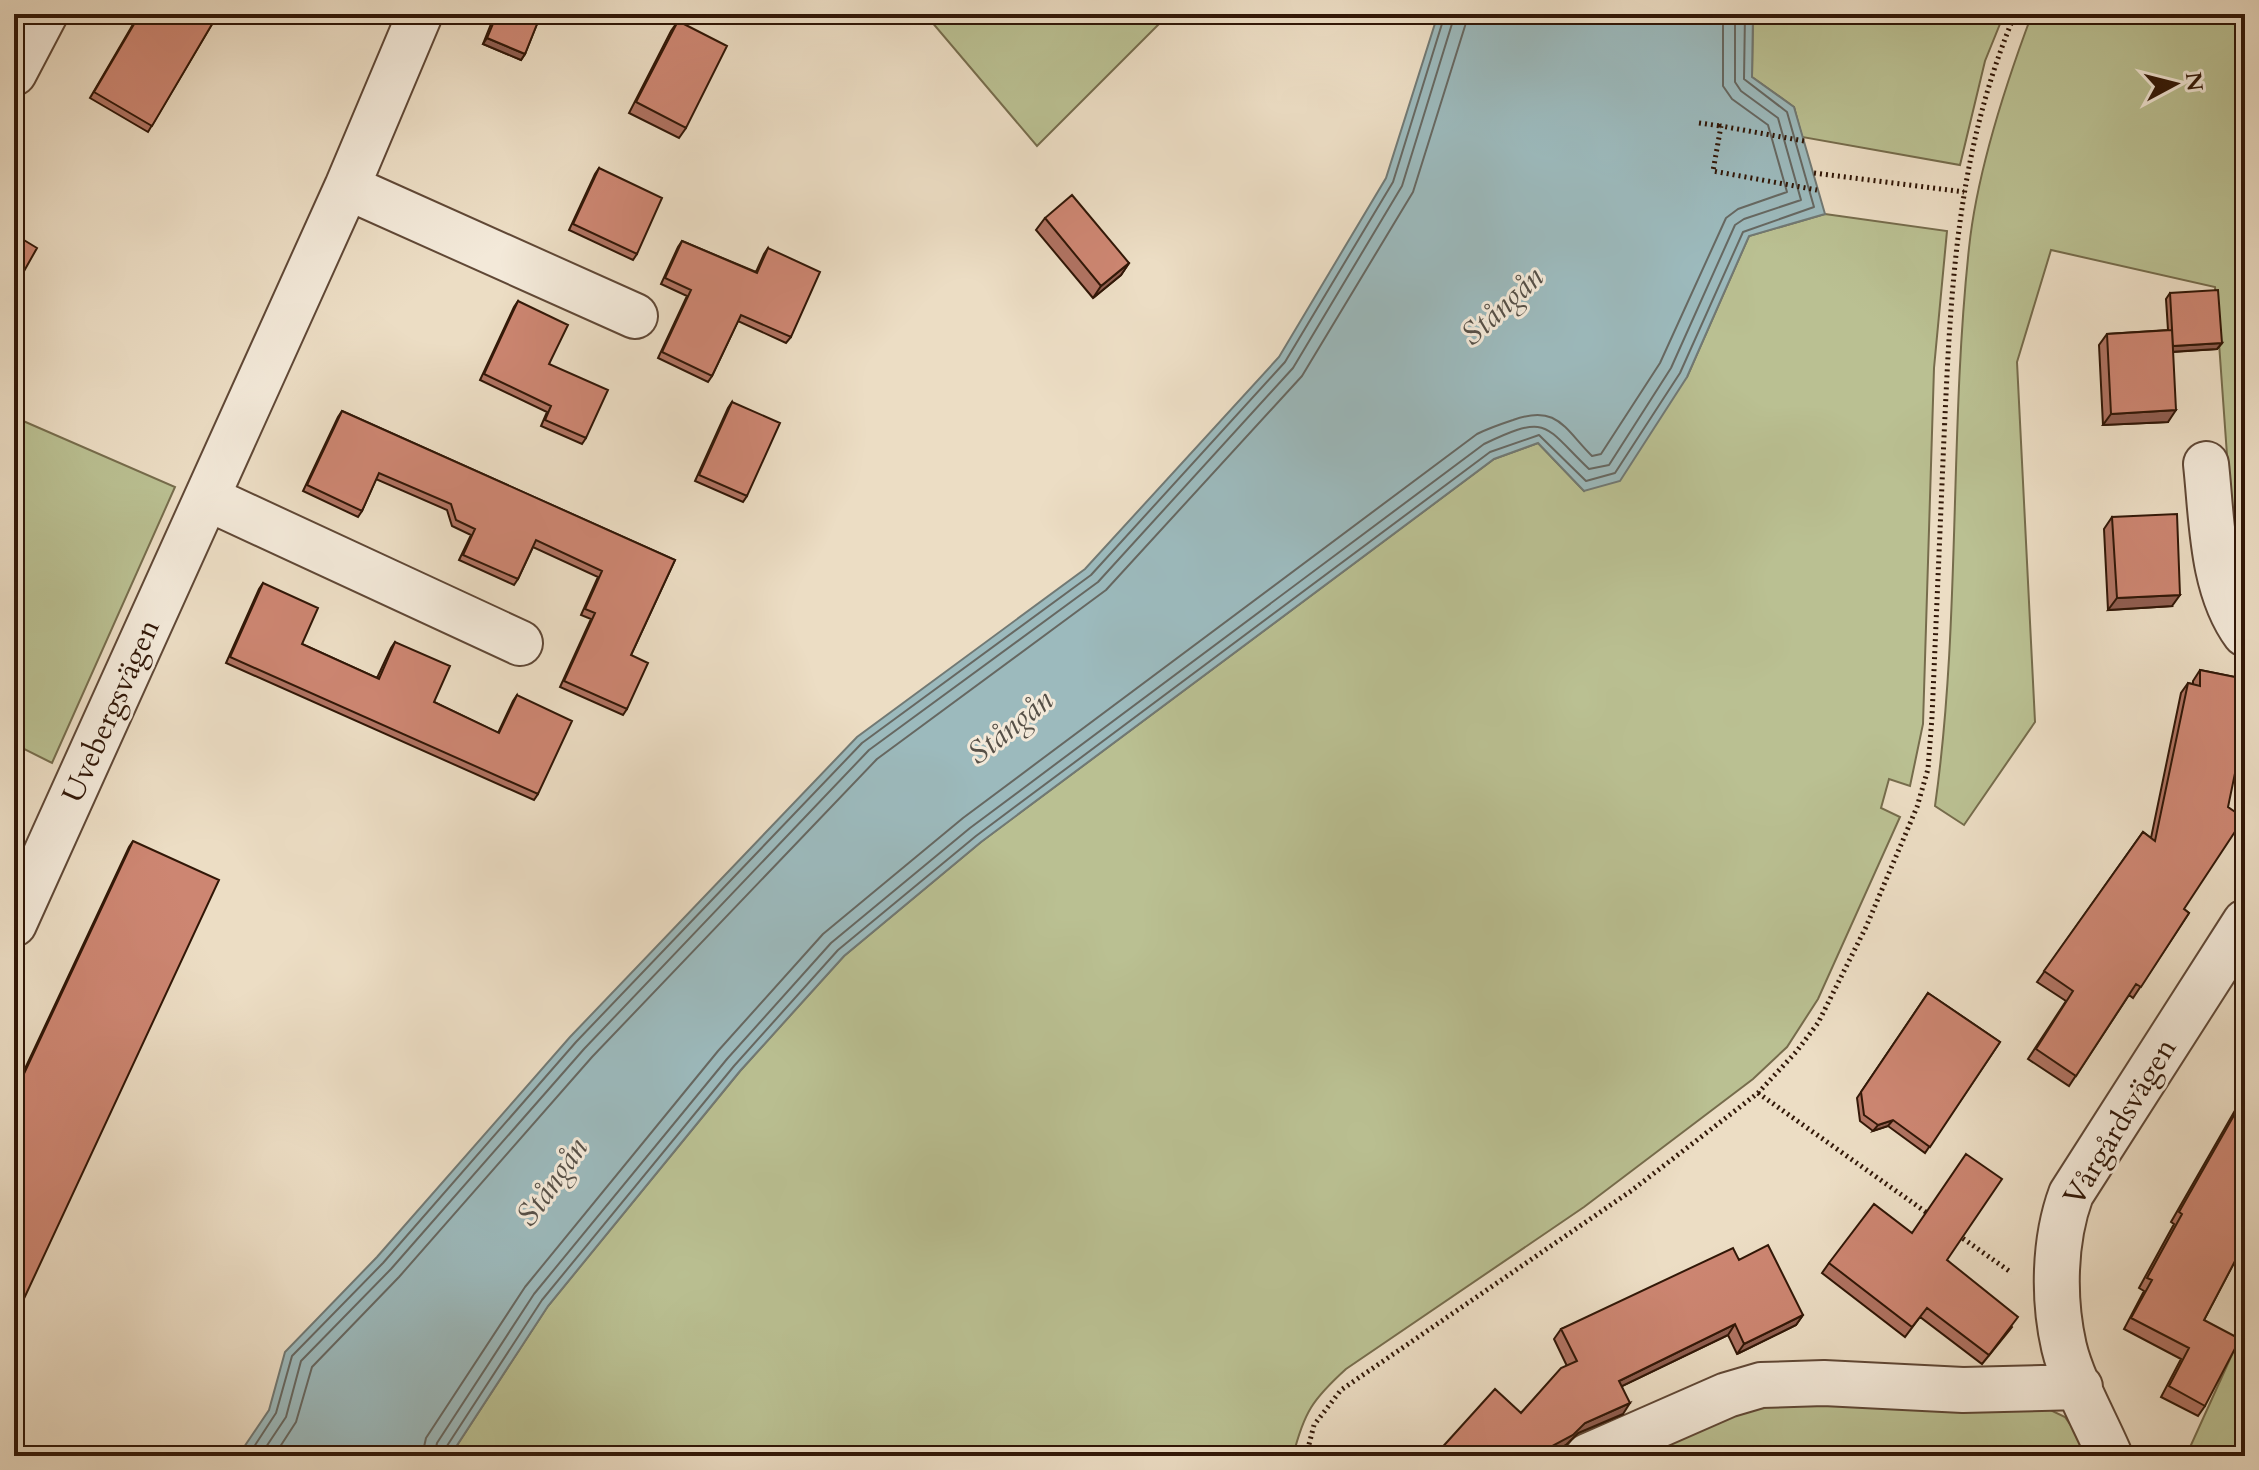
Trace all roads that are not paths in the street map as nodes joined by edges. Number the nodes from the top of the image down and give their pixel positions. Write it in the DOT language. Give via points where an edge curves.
graph roads {
  1 [pos="45,14"];
  2 [pos="420,14"];
  3 [pos="14,73"];
  4 [pos="347,187"];
  5 [pos="635,316"];
  6 [pos="2206,464"];
  7 [pos="207,498"];
  8 [pos="2245,634"];
  9 [pos="520,643"];
  10 [pos="2245,922"];
  11 [pos="14,924"];
  12 [pos="2080,1387"];
  13 [pos="1588,1456"];
  14 [pos="2110,1456"];
  1 -- 3 [label="street"];
  2 -- 4 [label="street, Uvebergsvägen"];
  4 -- 5 [label="street"];
  4 -- 7 [label="street, Uvebergsvägen"];
  6 -- 8 [label="street" via="2219,565 2228,602"];
  7 -- 9 [label="street"];
  7 -- 11 [label="street, Uvebergsvägen"];
  10 -- 12 [label="street, Vårgårdsvägen" via="2071,1194 2061,1221 2058,1306 2065,1349"];
  12 -- 13 [label="street" via="1761,1385"];
  12 -- 14 [label="street, Vårgårdsvägen"];
}
